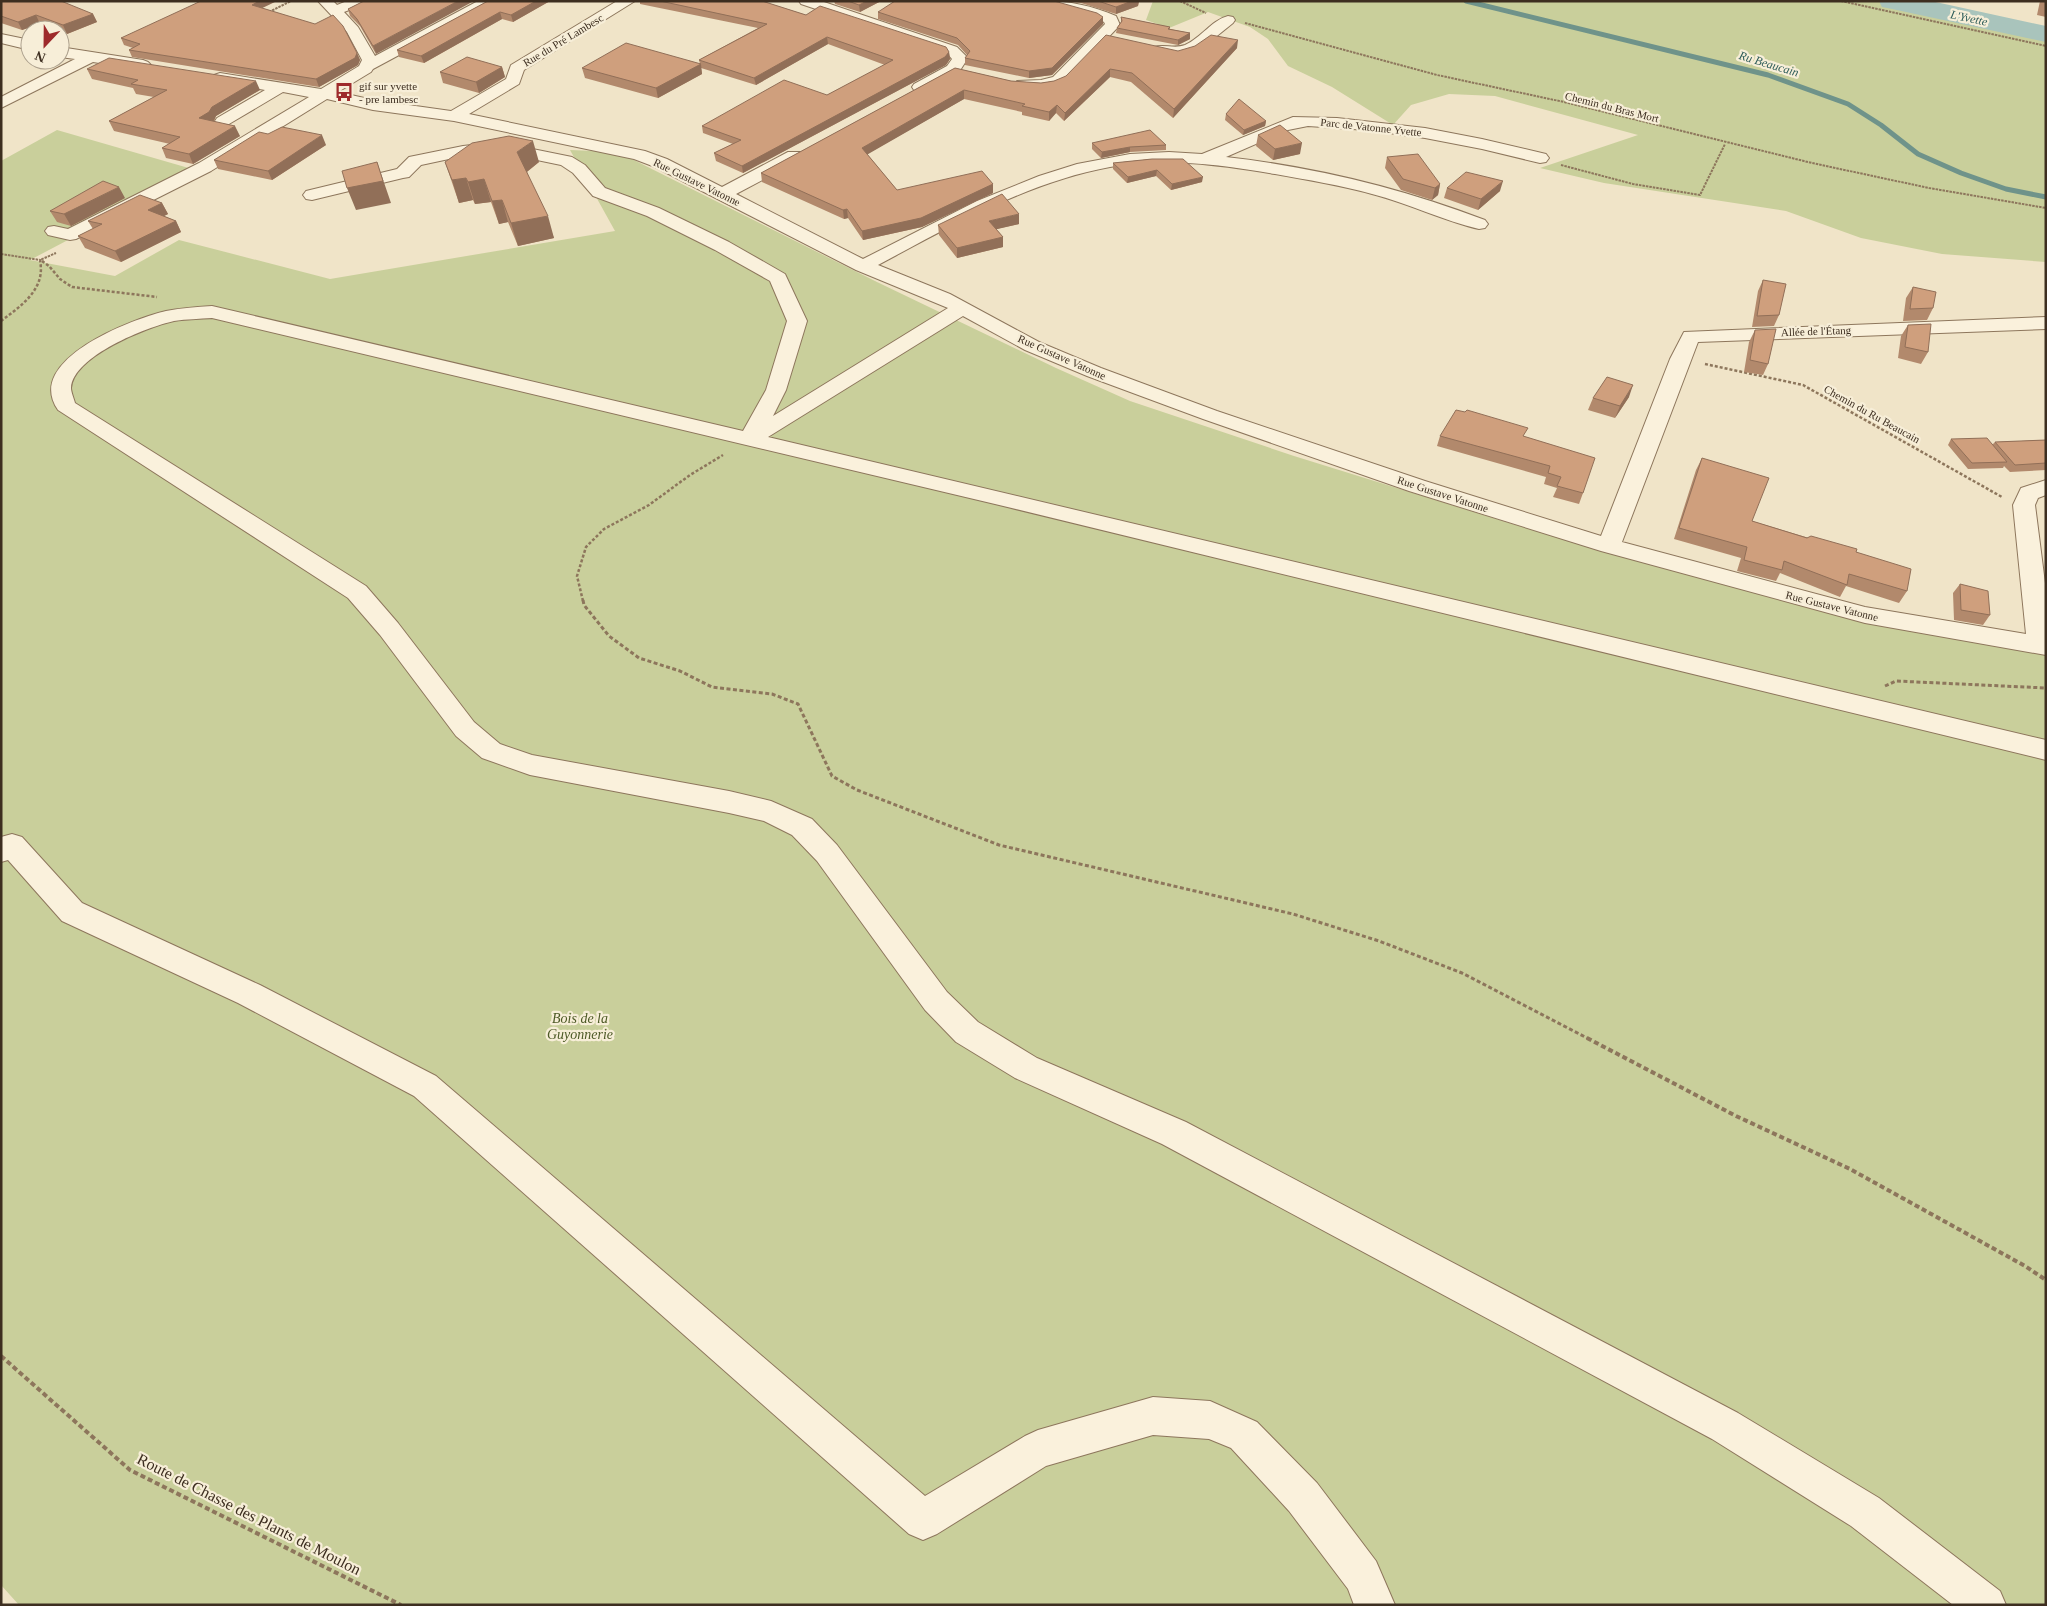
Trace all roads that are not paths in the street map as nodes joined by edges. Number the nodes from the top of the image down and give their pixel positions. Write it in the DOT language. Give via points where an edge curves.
graph roads {
  1 [pos="360,1"];
  2 [pos="489,1"];
  3 [pos="628,1"];
  4 [pos="806,1"];
  5 [pos="1051,1"];
  6 [pos="330,6"];
  7 [pos="883,9"];
  8 [pos="862,20"];
  9 [pos="1228,20"];
  10 [pos="1101,36"];
  11 [pos="1,38"];
  12 [pos="1118,40"];
  13 [pos="20,43"];
  14 [pos="111,43"];
  15 [pos="1144,46"];
  16 [pos="70,53"];
  17 [pos="88,55"];
  18 [pos="369,65"];
  19 [pos="162,68"];
  20 [pos="953,69"];
  21 [pos="972,73"];
  22 [pos="206,76"];
  23 [pos="1010,81"];
  24 [pos="279,88"];
  25 [pos="910,92"];
  26 [pos="322,94"];
  27 [pos="1,103"];
  28 [pos="447,114"];
  29 [pos="223,121"];
  30 [pos="809,148"];
  31 [pos="1208,158"];
  32 [pos="1540,158"];
  33 [pos="723,194"];
  34 [pos="312,195"];
  35 [pos="1479,224"];
  36 [pos="54,231"];
  37 [pos="864,266"];
  38 [pos="962,308"];
  39 [pos="2046,323"];
  40 [pos="749,439"];
  41 [pos="2046,487"];
  42 [pos="1609,546"];
  43 [pos="2043,646"];
  44 [pos="2046,750"];
  45 [pos="1,851"];
  46 [pos="1375,1605"];
  47 [pos="1986,1605"];
  1 -- 6 [label="street"];
  2 -- 18 [label="street"];
  3 -- 28 [label="street, Rue du Pré Lambesc" via="517,68 513,81"];
  4 -- 8 [label="street"];
  5 -- 10 [label="street" via="1111,19 1113,25"];
  6 -- 18 [label="street" via="353,30 370,60"];
  7 -- 8 [label="street"];
  8 -- 20 [label="street" via="952,50 960,58"];
  9 -- 15 [label="street" via="1188,50 1169,52"];
  10 -- 12 [label="street"];
  10 -- 23 [label="street" via="1059,80 1042,85"];
  11 -- 13 [label="street"];
  14 -- 17 [label="street"];
  16 -- 17 [label="street"];
  17 -- 19 [label="street"];
  17 -- 27 [label="street"];
  18 -- 26 [label="street"];
  20 -- 21 [label="street"];
  20 -- 25 [label="street"];
  22 -- 24 [label="street, Rue Gustave Vatonne"];
  24 -- 26 [label="street, Rue Gustave Vatonne"];
  24 -- 29 [label="street"];
  26 -- 28 [label="street, Rue Gustave Vatonne" via="374,105"];
  26 -- 36 [label="street" via="205,167 70,235"];
  28 -- 33 [label="street, Rue Gustave Vatonne" via="639,155"];
  30 -- 33 [label="street"];
  31 -- 32 [label="street, Parc de Vatonne Yvette" via="1282,126 1308,121 1417,131 1489,144"];
  31 -- 35 [label="street, Parc de Vatonne Yvette" via="1338,180 1414,200"];
  31 -- 37 [label="street, Parc de Vatonne Yvette" via="1122,160 1057,176 950,220"];
  33 -- 37 [label="street, Rue Gustave Vatonne"];
  34 -- 40 [label="street" via="403,173 414,162 498,147 566,161 579,169 598,192 653,212 778,278 796,321 776,390"];
  37 -- 38 [label="street, Rue Gustave Vatonne"];
  38 -- 40 [label="street"];
  38 -- 42 [label="street, Rue Gustave Vatonne" via="1032,346 1201,412 1417,486"];
  39 -- 42 [label="street, Allée de l'Étang" via="1691,336"];
  40 -- 44 [label="street"];
  40 -- 47 [label="street" via="212,312 168,317 125,332 91,350 70,369 60,388 65,406 357,592 465,729 491,751 530,765 771,812 802,827 827,853 936,1001 967,1032 1026,1068 1174,1132 1725,1426 1865,1512"];
  41 -- 43 [label="street" via="2029,493 2024,505"];
  42 -- 43 [label="street, Rue Gustave Vatonne" via="1865,615"];
  45 -- 46 [label="street" via="12,845 72,912 250,994 424,1086 923,1520 1038,1449 1153,1416 1210,1420 1244,1435 1303,1497 1362,1575"];
}
